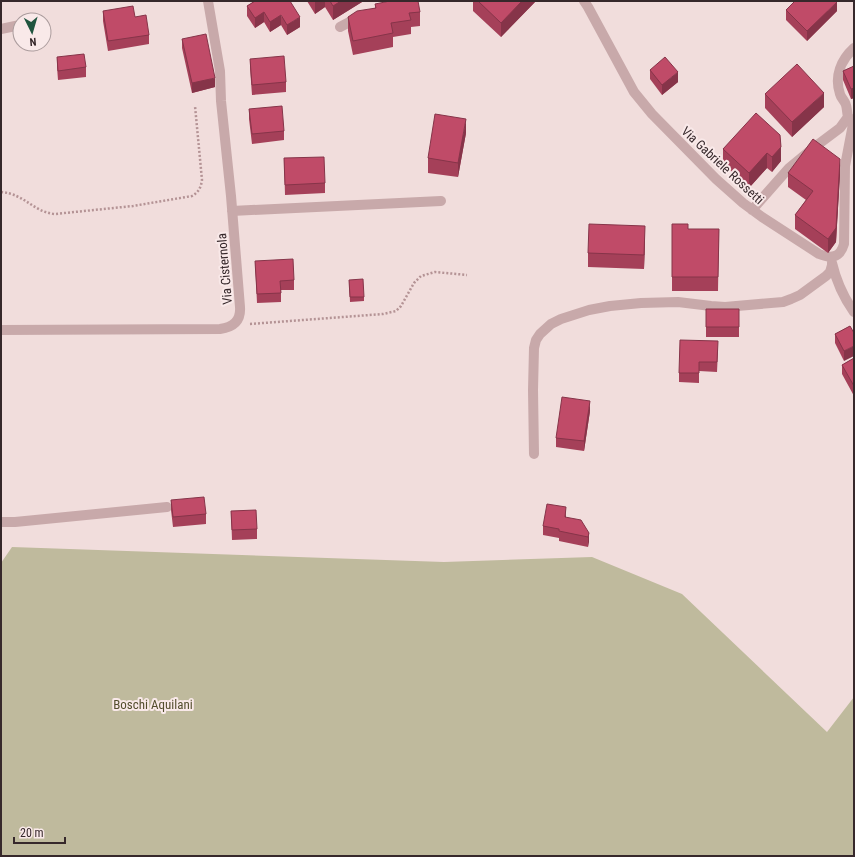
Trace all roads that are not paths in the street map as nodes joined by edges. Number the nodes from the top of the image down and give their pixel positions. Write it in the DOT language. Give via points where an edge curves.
graph roads {
  1 [pos="208,1"];
  2 [pos="584,1"];
  3 [pos="367,12"];
  4 [pos="12,27"];
  5 [pos="340,28"];
  6 [pos="1,29"];
  7 [pos="854,48"];
  8 [pos="854,119"];
  9 [pos="441,201"];
  10 [pos="752,210"];
  11 [pos="232,211"];
  12 [pos="832,261"];
  13 [pos="854,312"];
  14 [pos="1,330"];
  15 [pos="534,454"];
  16 [pos="167,507"];
  17 [pos="1,522"];
  1 -- 11 [label="street, Via Cisternola" via="220,71 221,108"];
  2 -- 10 [label="street, Via Gabriele Rossetti" via="642,103 716,178"];
  3 -- 5 [label="street"];
  4 -- 6 [label="street"];
  7 -- 10 [label="street" via="844,58 837,82 848,117 840,128 789,168"];
  8 -- 12 [label="street" via="845,166 845,238 839,254"];
  9 -- 11 [label="street"];
  10 -- 12 [label="street, Via Gabriele Rossetti"];
  11 -- 14 [label="street, Via Cisternola" via="240,311 238,319 231,325 220,329"];
  12 -- 13 [label="street" via="835,275"];
  12 -- 15 [label="street" via="830,272 826,276 800,295 783,302 725,307 678,302 610,306 561,319 544,329 534,348"];
  16 -- 17 [label="street"];
}
